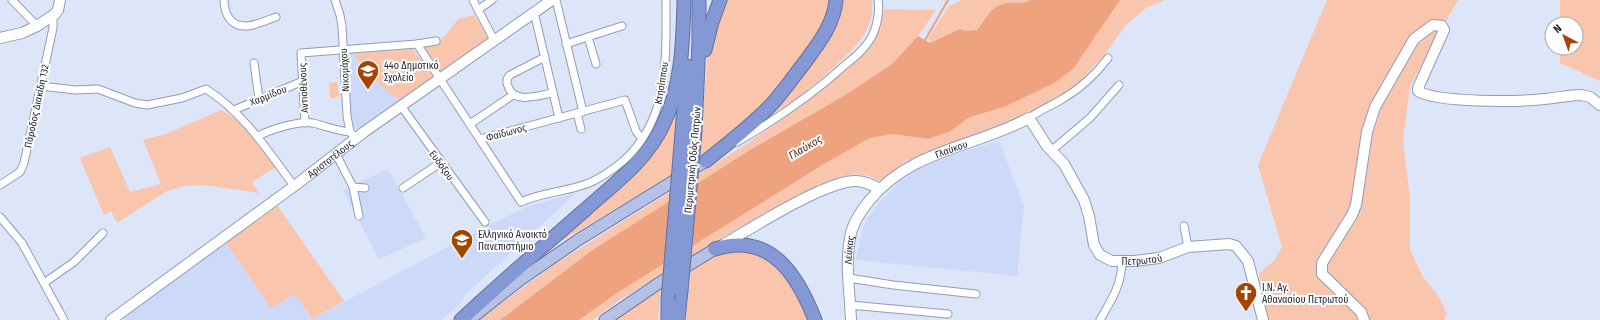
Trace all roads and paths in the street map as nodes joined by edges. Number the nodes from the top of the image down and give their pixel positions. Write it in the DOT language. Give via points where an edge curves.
graph roads {
  1 [pos="12,0"];
  2 [pos="60,0"];
  3 [pos="224,0"];
  4 [pos="335,0"];
  5 [pos="473,0"];
  6 [pos="492,0"];
  7 [pos="552,0"];
  8 [pos="556,0"];
  9 [pos="666,0"];
  10 [pos="686,0"];
  11 [pos="698,0"];
  12 [pos="720,0"];
  13 [pos="836,0"];
  14 [pos="878,0"];
  15 [pos="478,10"];
  16 [pos="534,12"];
  17 [pos="52,16"];
  18 [pos="276,17"];
  19 [pos="38,26"];
  20 [pos="622,26"];
  21 [pos="588,37"];
  22 [pos="0,38"];
  23 [pos="494,40"];
  24 [pos="436,41"];
  25 [pos="417,44"];
  26 [pos="566,44"];
  27 [pos="343,49"];
  28 [pos="545,57"];
  29 [pos="1108,58"];
  30 [pos="254,63"];
  31 [pos="596,64"];
  32 [pos="440,79"];
  33 [pos="303,81"];
  34 [pos="1118,84"];
  35 [pos="40,86"];
  36 [pos="554,93"];
  37 [pos="513,95"];
  38 [pos="259,99"];
  39 [pos="1600,105"];
  40 [pos="401,106"];
  41 [pos="234,110"];
  42 [pos="580,112"];
  43 [pos="696,113"];
  44 [pos="559,118"];
  45 [pos="1029,118"];
  46 [pos="305,123"];
  47 [pos="470,124"];
  48 [pos="581,129"];
  49 [pos="688,132"];
  50 [pos="353,135"];
  51 [pos="258,136"];
  52 [pos="481,139"];
  53 [pos="642,139"];
  54 [pos="1051,151"];
  55 [pos="336,154"];
  56 [pos="706,161"];
  57 [pos="440,163"];
  58 [pos="588,183"];
  59 [pos="0,185"];
  60 [pos="294,186"];
  61 [pos="353,187"];
  62 [pos="365,188"];
  63 [pos="403,188"];
  64 [pos="879,189"];
  65 [pos="359,216"];
  66 [pos="0,217"];
  67 [pos="485,222"];
  68 [pos="1184,226"];
  69 [pos="103,233"];
  70 [pos="1188,247"];
  71 [pos="716,249"];
  72 [pos="1122,262"];
  73 [pos="849,278"];
  74 [pos="44,283"];
  75 [pos="976,294"];
  76 [pos="677,296"];
  77 [pos="850,305"];
  78 [pos="948,314"];
  79 [pos="64,320"];
  80 [pos="111,320"];
  81 [pos="461,320"];
  82 [pos="469,320"];
  83 [pos="605,320"];
  84 [pos="668,320"];
  85 [pos="678,320"];
  86 [pos="682,320"];
  87 [pos="815,320"];
  88 [pos="851,320"];
  89 [pos="1100,320"];
  90 [pos="1263,320"];
  91 [pos="1364,320"];
  1 -- 19 [label="street"];
  2 -- 17 [label="street" via="58,10"];
  3 -- 18 [label="street" via="225,12 236,25 247,26"];
  4 -- 27 [label="street, Νικομάχου" via="341,19"];
  5 -- 15 [label="street"];
  6 -- 15 [label="street"];
  7 -- 16 [label="street, Αριστοτέλους"];
  8 -- 26 [label="street"];
  9 -- 53 [label="street, Κτησίππου" via="662,94 654,118"];
  10 -- 49 [label="highway, Περιμετρική Οδός Πατρών"];
  10 -- 81 [label="highway" via="675,90 665,122 650,146 619,179"];
  11 -- 43 [label="highway, Περιμετρική Οδός Πατρών"];
  12 -- 43 [label="highway" via="705,48"];
  13 -- 56 [label="highway" via="830,26 783,90 752,124"];
  14 -- 56 [label="street" via="873,35 861,51 810,96"];
  15 -- 23 [label="street"];
  16 -- 23 [label="street, Αριστοτέλους"];
  16 -- 28 [label="street"];
  17 -- 19 [label="street"];
  17 -- 35 [label="street, Πάροδος Διακίδη 132" via="53,28"];
  19 -- 22 [label="street"];
  20 -- 21 [label="street"];
  21 -- 26 [label="street"];
  21 -- 31 [label="street"];
  23 -- 32 [label="street, Αριστοτέλους"];
  24 -- 25 [label="street"];
  25 -- 27 [label="street"];
  25 -- 32 [label="street"];
  26 -- 42 [label="street"];
  27 -- 33 [label="street, Αντισθένους" via="301,53"];
  27 -- 50 [label="street, Νικομάχου" via="346,107"];
  28 -- 36 [label="street"];
  28 -- 37 [label="street" via="509,76 507,84"];
  29 -- 45 [label="street" via="1096,73 1075,91"];
  30 -- 38 [label="street"];
  32 -- 40 [label="street, Αριστοτέλους"];
  32 -- 47 [label="street"];
  33 -- 38 [label="street, Χαρμίδου"];
  33 -- 46 [label="street, Αντισθένους"];
  34 -- 54 [label="street" via="1090,118"];
  35 -- 41 [label="street" via="76,90 98,89 141,105 165,102 206,89"];
  35 -- 59 [label="street, Πάροδος Διακίδη 132" via="22,168 18,174"];
  36 -- 37 [label="street" via="522,98"];
  36 -- 44 [label="street"];
  37 -- 47 [label="street"];
  38 -- 41 [label="street, Χαρμίδου"];
  39 -- 91 [label="street" via="1590,97 1581,95 1506,101 1439,98 1422,94 1418,88 1444,30 1442,26 1433,26 1414,39 1375,107 1367,132 1356,205 1322,263 1322,274 1361,312"];
  40 -- 50 [label="street, Αριστοτέλους"];
  40 -- 57 [label="street, Ευδόξου"];
  41 -- 51 [label="street"];
  42 -- 44 [label="street, Φαίδωνος"];
  42 -- 48 [label="street"];
  42 -- 53 [label="street, Φαίδωνος" via="625,100 636,131"];
  43 -- 49 [label="highway, Περιμετρική Οδός Πατρών"];
  44 -- 52 [label="street, Φαίδωνος"];
  45 -- 54 [label="street, Πετρωτού"];
  45 -- 64 [label="street, Γλαύκου" via="917,162"];
  46 -- 50 [label="street"];
  46 -- 51 [label="street"];
  47 -- 52 [label="street"];
  49 -- 76 [label="highway, Περιμετρική Οδός Πατρών, bridge"];
  50 -- 55 [label="street, Αριστοτέλους"];
  51 -- 60 [label="street"];
  52 -- 58 [label="street, Φαίδωνος" via="521,202"];
  53 -- 58 [label="street, Κτησίππου" via="618,165"];
  54 -- 72 [label="street, Πετρωτού" via="1064,164 1084,200 1095,248 1106,259"];
  55 -- 60 [label="street, Αριστοτέλους"];
  55 -- 61 [label="street"];
  56 -- 82 [label="main road" via="571,244"];
  57 -- 63 [label="street"];
  57 -- 67 [label="street, Ευδόξου"];
  60 -- 80 [label="street, Αριστοτέλους"];
  61 -- 62 [label="street"];
  61 -- 65 [label="street"];
  64 -- 71 [label="street" via="861,181 835,186 782,210"];
  64 -- 73 [label="street, Λεύκας" via="860,212 853,227 848,252"];
  66 -- 74 [label="street" via="22,243"];
  68 -- 70 [label="street"];
  69 -- 74 [label="street" via="74,262"];
  70 -- 72 [label="street, Πετρωτού" via="1159,258"];
  70 -- 90 [label="street, Πετρωτού" via="1230,244 1236,246 1248,261"];
  71 -- 83 [label="main road"];
  71 -- 87 [label="highway" via="746,245 771,254 792,274"];
  72 -- 89 [label="street" via="1119,286"];
  73 -- 75 [label="street"];
  73 -- 77 [label="street, Λεύκας"];
  74 -- 79 [label="street"];
  76 -- 84 [label="highway, Περιμετρική Οδός Πατρών"];
  76 -- 85 [label="highway, Περιμετρική Οδός Πατρών"];
  76 -- 86 [label="highway"];
  77 -- 78 [label="street"];
  77 -- 88 [label="street, Λεύκας"];
}
